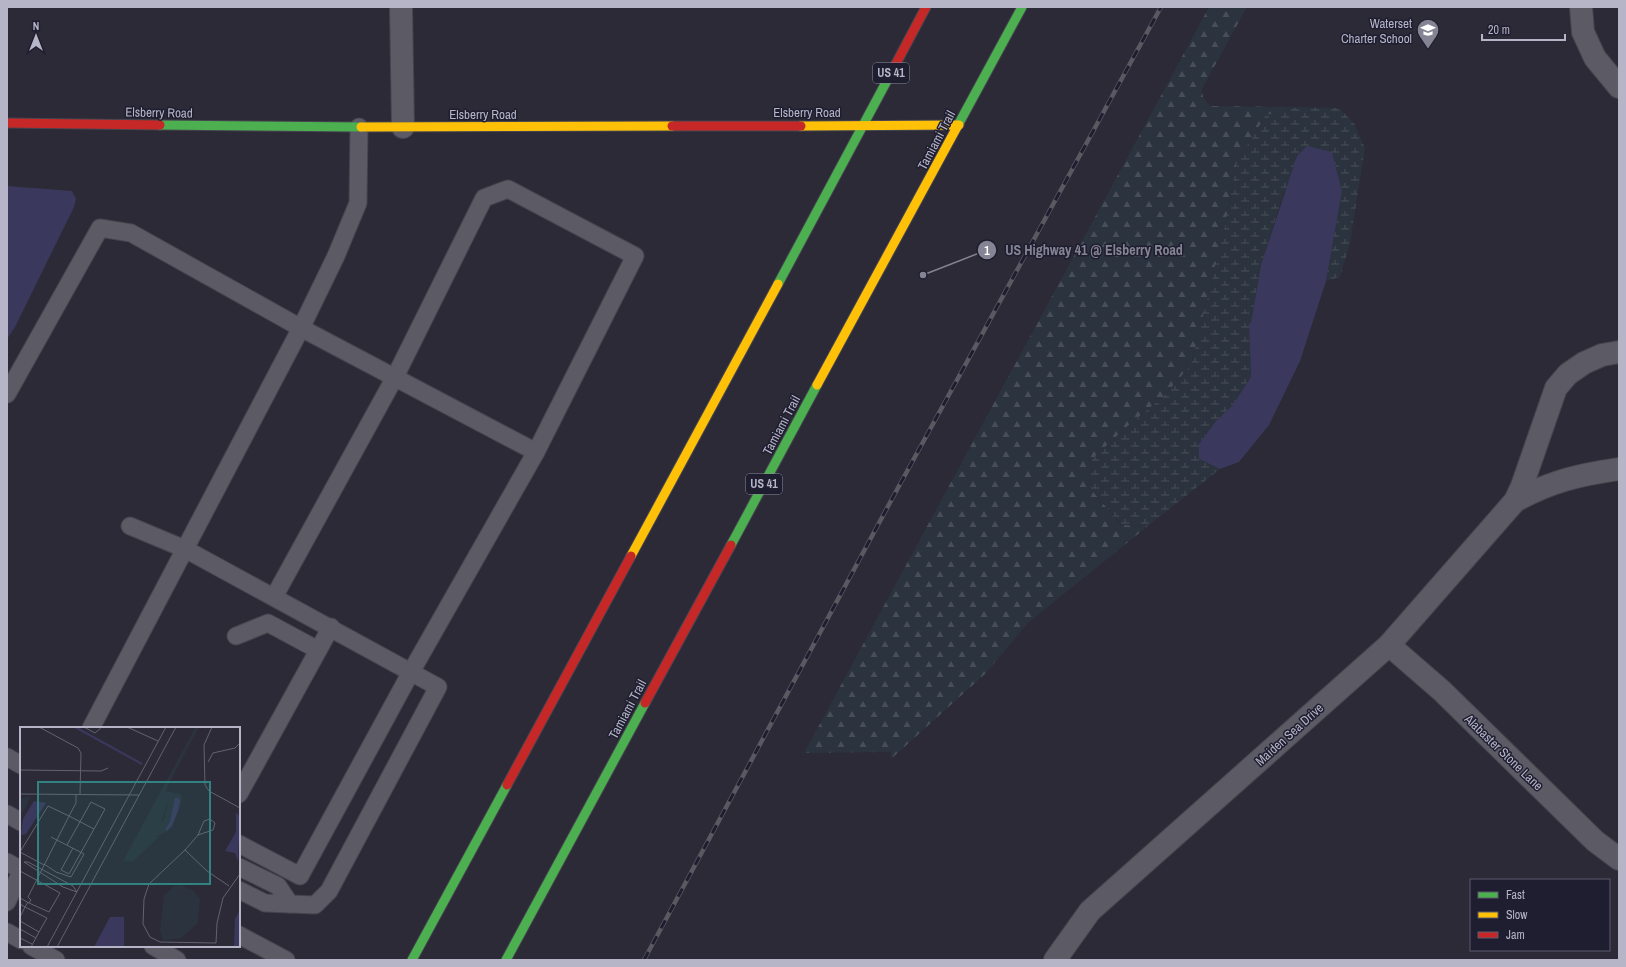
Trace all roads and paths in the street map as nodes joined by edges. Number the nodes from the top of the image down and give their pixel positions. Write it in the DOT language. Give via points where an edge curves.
graph roads {
  1 [pos="401,7"];
  2 [pos="926,7"];
  3 [pos="1022,7"];
  4 [pos="1581,7"];
  5 [pos="1619,87"];
  6 [pos="7,123"];
  7 [pos="864,125"];
  8 [pos="958,125"];
  9 [pos="359,127"];
  10 [pos="403,128"];
  11 [pos="301,328"];
  12 [pos="1619,352"];
  13 [pos="395,378"];
  14 [pos="7,394"];
  15 [pos="536,452"];
  16 [pos="1619,469"];
  17 [pos="1515,501"];
  18 [pos="130,526"];
  19 [pos="185,549"];
  20 [pos="274,597"];
  21 [pos="331,627"];
  22 [pos="236,636"];
  23 [pos="1389,645"];
  24 [pos="318,650"];
  25 [pos="411,672"];
  26 [pos="92,727"];
  27 [pos="7,757"];
  28 [pos="20,764"];
  29 [pos="240,792"];
  30 [pos="7,814"];
  31 [pos="20,821"];
  32 [pos="240,845"];
  33 [pos="1619,859"];
  34 [pos="7,862"];
  35 [pos="240,867"];
  36 [pos="20,870"];
  37 [pos="20,873"];
  38 [pos="240,890"];
  39 [pos="7,902"];
  40 [pos="290,904"];
  41 [pos="7,932"];
  42 [pos="240,936"];
  43 [pos="20,939"];
  44 [pos="33,947"];
  45 [pos="155,947"];
  46 [pos="56,960"];
  47 [pos="177,960"];
  48 [pos="286,960"];
  49 [pos="412,960"];
  50 [pos="506,960"];
  51 [pos="1055,960"];
  1 -- 10 [label="street"];
  2 -- 7 [label="main road, US 41"];
  3 -- 8 [label="main road, Tamiami Trail / US 41"];
  4 -- 5 [label="street" via="1583,32 1595,58"];
  6 -- 9 [label="main road, Elsberry Road"];
  7 -- 8 [label="main road, Elsberry Road"];
  7 -- 10 [label="main road, Elsberry Road"];
  7 -- 49 [label="main road, US 41"];
  8 -- 50 [label="main road, Tamiami Trail / US 41"];
  9 -- 10 [label="main road, Elsberry Road"];
  9 -- 11 [label="lane" via="358,203"];
  11 -- 13 [label="lane"];
  11 -- 14 [label="lane" via="130,233 100,228"];
  11 -- 19 [label="lane"];
  12 -- 17 [label="street" via="1602,355 1584,363 1568,374 1556,388"];
  13 -- 15 [label="lane"];
  13 -- 15 [label="lane" via="484,198 508,189 572,222 635,256"];
  13 -- 20 [label="lane"];
  15 -- 25 [label="lane"];
  16 -- 17 [label="street" via="1565,478 1538,488"];
  17 -- 23 [label="street, Maiden Sea Drive"];
  18 -- 19 [label="lane"];
  19 -- 20 [label="lane"];
  19 -- 26 [label="lane"];
  20 -- 21 [label="lane"];
  21 -- 24 [label="lane"];
  21 -- 25 [label="lane"];
  22 -- 24 [label="lane" via="268,623"];
  23 -- 33 [label="street, Alabaster Stone Lane" via="1442,691 1595,841"];
  23 -- 51 [label="street, Maiden Sea Drive" via="1090,911"];
  24 -- 29 [label="lane"];
  25 -- 32 [label="lane" via="300,876"];
  25 -- 40 [label="lane" via="438,687 329,891 315,905"];
  27 -- 28 [label="lane"];
  30 -- 31 [label="lane"];
  34 -- 36 [label="lane"];
  35 -- 40 [label="lane" via="278,886"];
  37 -- 39 [label="lane"];
  38 -- 40 [label="lane" via="265,903"];
  41 -- 43 [label="lane"];
  42 -- 48 [label="lane"];
  44 -- 46 [label="lane"];
  45 -- 47 [label="lane"];
}
